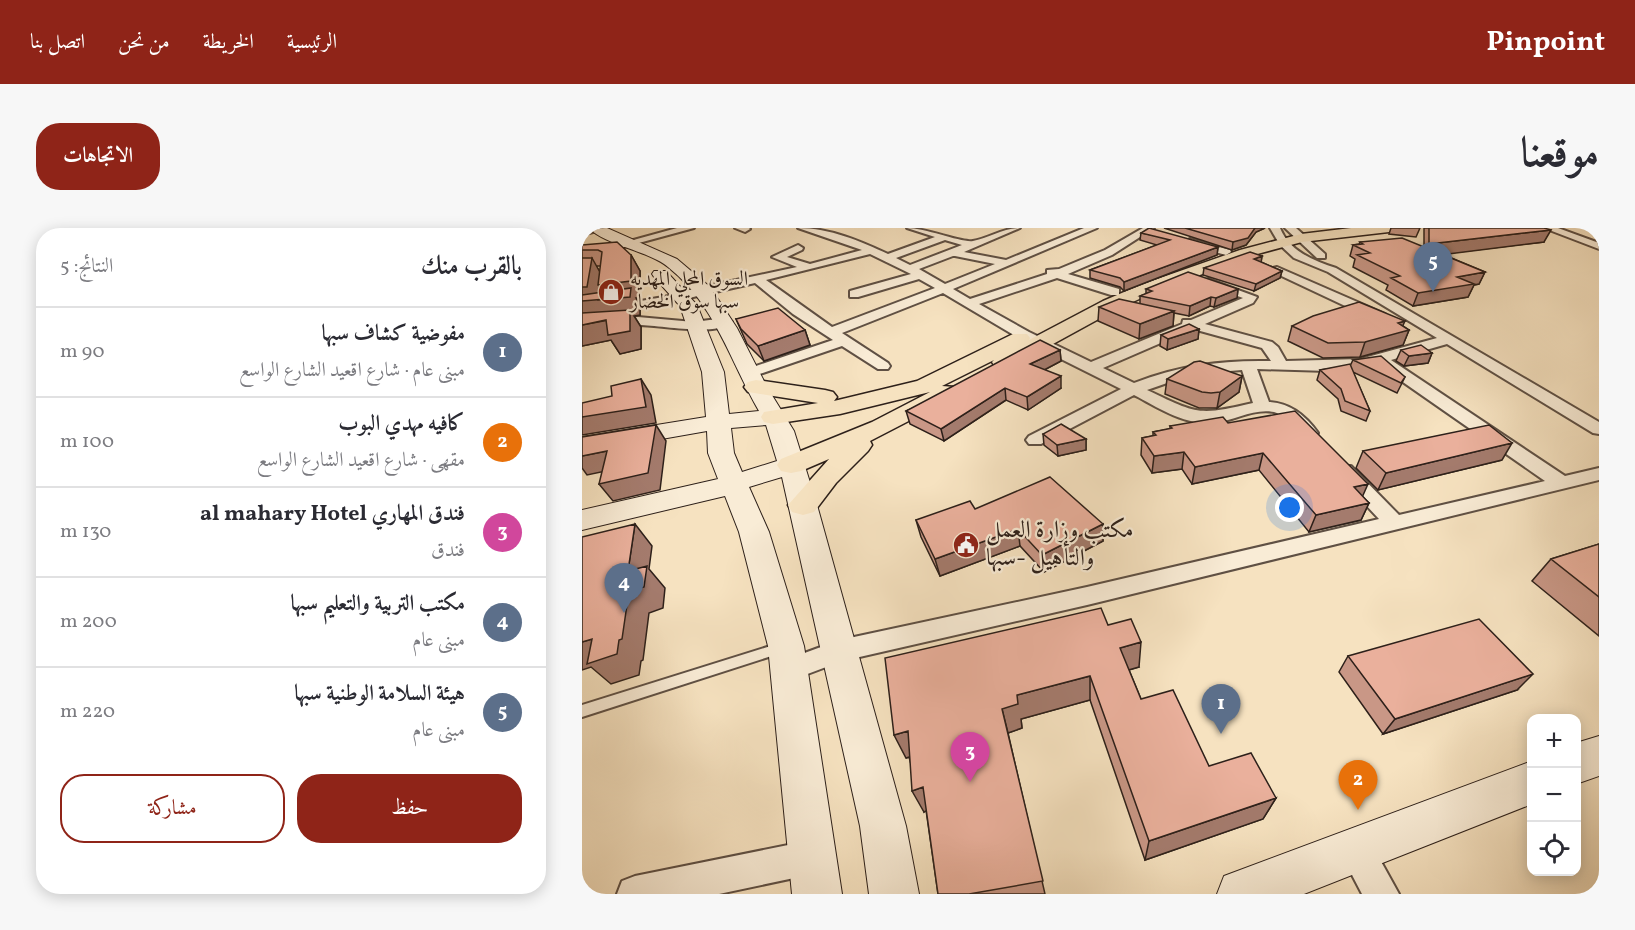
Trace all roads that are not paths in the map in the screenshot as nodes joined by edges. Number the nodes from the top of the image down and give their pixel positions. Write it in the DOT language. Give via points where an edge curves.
graph roads {
  1 [pos="689,228"];
  2 [pos="803,228"];
  3 [pos="912,228"];
  4 [pos="1015,228"];
  5 [pos="1092,228"];
  6 [pos="1145,228"];
  7 [pos="1334,228"];
  8 [pos="1389,228"];
  9 [pos="1549,228"];
  10 [pos="848,230"];
  11 [pos="582,233"];
  12 [pos="1160,234"];
  13 [pos="607,235"];
  14 [pos="832,235"];
  15 [pos="945,237"];
  16 [pos="1284,238"];
  17 [pos="1182,240"];
  18 [pos="974,245"];
  19 [pos="1599,246"];
  20 [pos="798,248"];
  21 [pos="869,250"];
  22 [pos="1226,252"];
  23 [pos="955,253"];
  24 [pos="887,258"];
  25 [pos="1004,262"];
  26 [pos="811,267"];
  27 [pos="1277,270"];
  28 [pos="915,272"];
  29 [pos="1058,273"];
  30 [pos="1187,275"];
  31 [pos="757,279"];
  32 [pos="1352,282"];
  33 [pos="946,290"];
  34 [pos="1325,292"];
  35 [pos="692,293"];
  36 [pos="854,294"];
  37 [pos="1112,299"];
  38 [pos="970,303"];
  39 [pos="614,306"];
  40 [pos="1131,310"];
  41 [pos="798,311"];
  42 [pos="778,316"];
  43 [pos="1174,320"];
  44 [pos="1195,324"];
  45 [pos="730,325"];
  46 [pos="582,326"];
  47 [pos="694,326"];
  48 [pos="839,336"];
  49 [pos="1032,339"];
  50 [pos="1442,341"];
  51 [pos="1381,360"];
  52 [pos="1281,365"];
  53 [pos="882,366"];
  54 [pos="1248,366"];
  55 [pos="1090,368"];
  56 [pos="752,380"];
  57 [pos="1134,389"];
  58 [pos="896,395"];
  59 [pos="1262,406"];
  60 [pos="773,417"];
  61 [pos="719,421"];
  62 [pos="881,427"];
  63 [pos="1599,429"];
  64 [pos="1035,440"];
  65 [pos="1316,440"];
  66 [pos="582,445"];
  67 [pos="1332,457"];
  68 [pos="791,465"];
  69 [pos="1599,474"];
  70 [pos="1562,483"];
  71 [pos="735,484"];
  72 [pos="803,505"];
  73 [pos="582,520"];
  74 [pos="1395,523"];
  75 [pos="840,651"];
  76 [pos="788,658"];
  77 [pos="582,711"];
  78 [pos="1599,756"];
  79 [pos="1581,763"];
  80 [pos="1527,784"];
  81 [pos="1356,850"];
  82 [pos="813,857"];
  83 [pos="635,894"];
  84 [pos="817,894"];
  85 [pos="894,894"];
  86 [pos="1242,894"];
  87 [pos="1381,894"];
  1 -- 13 [label="street"];
  2 -- 14 [label="street"];
  3 -- 15 [label="street"];
  4 -- 18 [label="street"];
  5 -- 25 [label="street"];
  6 -- 12 [label="street"];
  6 -- 29 [label="street" via="1110,250"];
  7 -- 16 [label="main road"];
  8 -- 16 [label="main road"];
  9 -- 19 [label="street"];
  10 -- 14 [label="street"];
  11 -- 13 [label="main road"];
  13 -- 35 [label="main road"];
  14 -- 21 [label="street"];
  15 -- 18 [label="street"];
  15 -- 24 [label="street"];
  16 -- 22 [label="main road"];
  16 -- 30 [label="main road"];
  16 -- 32 [label="street" via="1320,267"];
  17 -- 22 [label="street"];
  18 -- 23 [label="street"];
  20 -- 26 [label="street" via="777,257"];
  21 -- 24 [label="street"];
  21 -- 26 [label="street"];
  22 -- 37 [label="main road"];
  23 -- 25 [label="street"];
  23 -- 28 [label="street"];
  24 -- 28 [label="street"];
  25 -- 29 [label="street"];
  25 -- 33 [label="street"];
  26 -- 31 [label="street"];
  27 -- 34 [label="street"];
  28 -- 33 [label="street"];
  28 -- 36 [label="street"];
  29 -- 37 [label="street"];
  29 -- 38 [label="street"];
  30 -- 37 [label="main road"];
  30 -- 44 [label="street" via="1251,297"];
  31 -- 35 [label="street"];
  31 -- 41 [label="street"];
  32 -- 34 [label="street"];
  32 -- 50 [label="street"];
  33 -- 38 [label="street"];
  33 -- 48 [label="street"];
  34 -- 50 [label="street"];
  35 -- 39 [label="lane"];
  35 -- 45 [label="main road"];
  35 -- 47 [label="main road" via="688,305"];
  37 -- 40 [label="street"];
  37 -- 49 [label="main road"];
  38 -- 49 [label="street"];
  41 -- 42 [label="street"];
  41 -- 48 [label="street"];
  43 -- 44 [label="street"];
  44 -- 52 [label="street" via="1267,345"];
  44 -- 55 [label="street"];
  45 -- 47 [label="street"];
  45 -- 56 [label="main road"];
  46 -- 47 [label="street" via="638,321"];
  47 -- 61 [label="main road" via="713,372"];
  48 -- 53 [label="street"];
  48 -- 56 [label="street"];
  49 -- 55 [label="street"];
  49 -- 58 [label="main road"];
  49 -- 62 [label="main road"];
  50 -- 51 [label="street"];
  50 -- 63 [label="street"];
  51 -- 52 [label="street" via="1345,366"];
  51 -- 70 [label="street"];
  52 -- 54 [label="street"];
  54 -- 57 [label="street" via="1191,370"];
  54 -- 59 [label="street"];
  55 -- 57 [label="street"];
  56 -- 58 [label="main road" via="833,398"];
  56 -- 60 [label="main road"];
  57 -- 59 [label="street" via="1200,418"];
  57 -- 64 [label="street"];
  58 -- 60 [label="main road"];
  59 -- 65 [label="street" via="1292,415"];
  60 -- 61 [label="main road"];
  60 -- 68 [label="main road" via="788,447"];
  61 -- 66 [label="main road"];
  61 -- 71 [label="main road" via="721,453"];
  62 -- 68 [label="main road"];
  62 -- 72 [label="main road" via="846,457"];
  67 -- 74 [label="street"];
  68 -- 71 [label="main road"];
  68 -- 72 [label="main road"];
  69 -- 70 [label="street"];
  70 -- 74 [label="street"];
  71 -- 73 [label="main road"];
  71 -- 76 [label="main road" via="754,532"];
  72 -- 75 [label="main road"];
  74 -- 75 [label="street"];
  75 -- 76 [label="street"];
  75 -- 85 [label="main road" via="883,826"];
  76 -- 77 [label="lane"];
  76 -- 82 [label="main road"];
  78 -- 79 [label="main road"];
  80 -- 81 [label="main road"];
  81 -- 86 [label="main road"];
  81 -- 87 [label="street"];
  82 -- 83 [label="street"];
  82 -- 84 [label="main road"];
}
